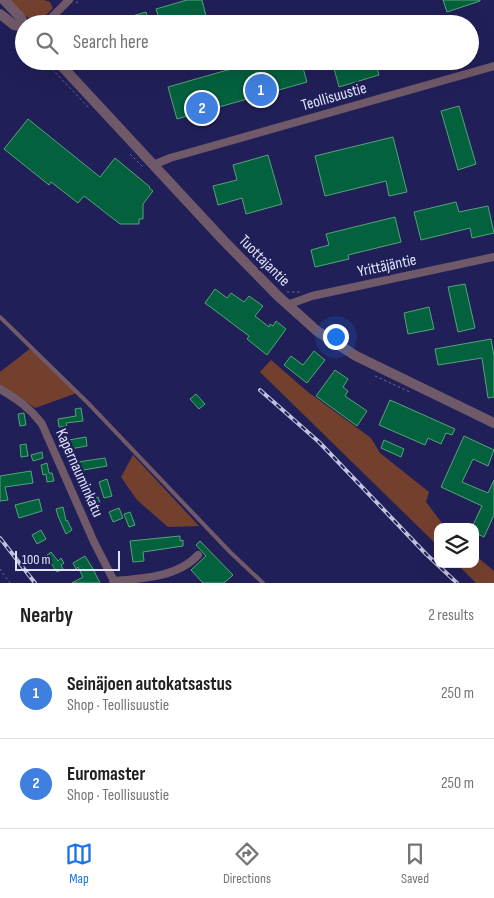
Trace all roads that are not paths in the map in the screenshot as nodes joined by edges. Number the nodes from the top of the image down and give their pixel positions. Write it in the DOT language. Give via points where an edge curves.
graph roads {
  1 [pos="4,0"];
  2 [pos="69,0"];
  3 [pos="0,14"];
  4 [pos="18,15"];
  5 [pos="54,15"];
  6 [pos="15,25"];
  7 [pos="494,66"];
  8 [pos="65,70"];
  9 [pos="153,165"];
  10 [pos="494,257"];
  11 [pos="287,305"];
  12 [pos="0,317"];
  13 [pos="0,390"];
  14 [pos="494,423"];
  15 [pos="198,555"];
  16 [pos="114,582"];
  17 [pos="263,583"];
  1 -- 4 [label="street"];
  2 -- 5 [label="street"];
  3 -- 6 [label="street"];
  7 -- 9 [label="street, Teollisuustie"];
  8 -- 9 [label="street, Tuottajantie"];
  9 -- 11 [label="street, Tuottajantie"];
  10 -- 11 [label="street, Yrittäjäntie" via="312,296"];
  11 -- 14 [label="street, Tuottajantie" via="356,356"];
  12 -- 17 [label="lane"];
  13 -- 16 [label="street, Kapernauminkatu" via="34,412 42,424"];
  15 -- 16 [label="street" via="178,570"];
}
